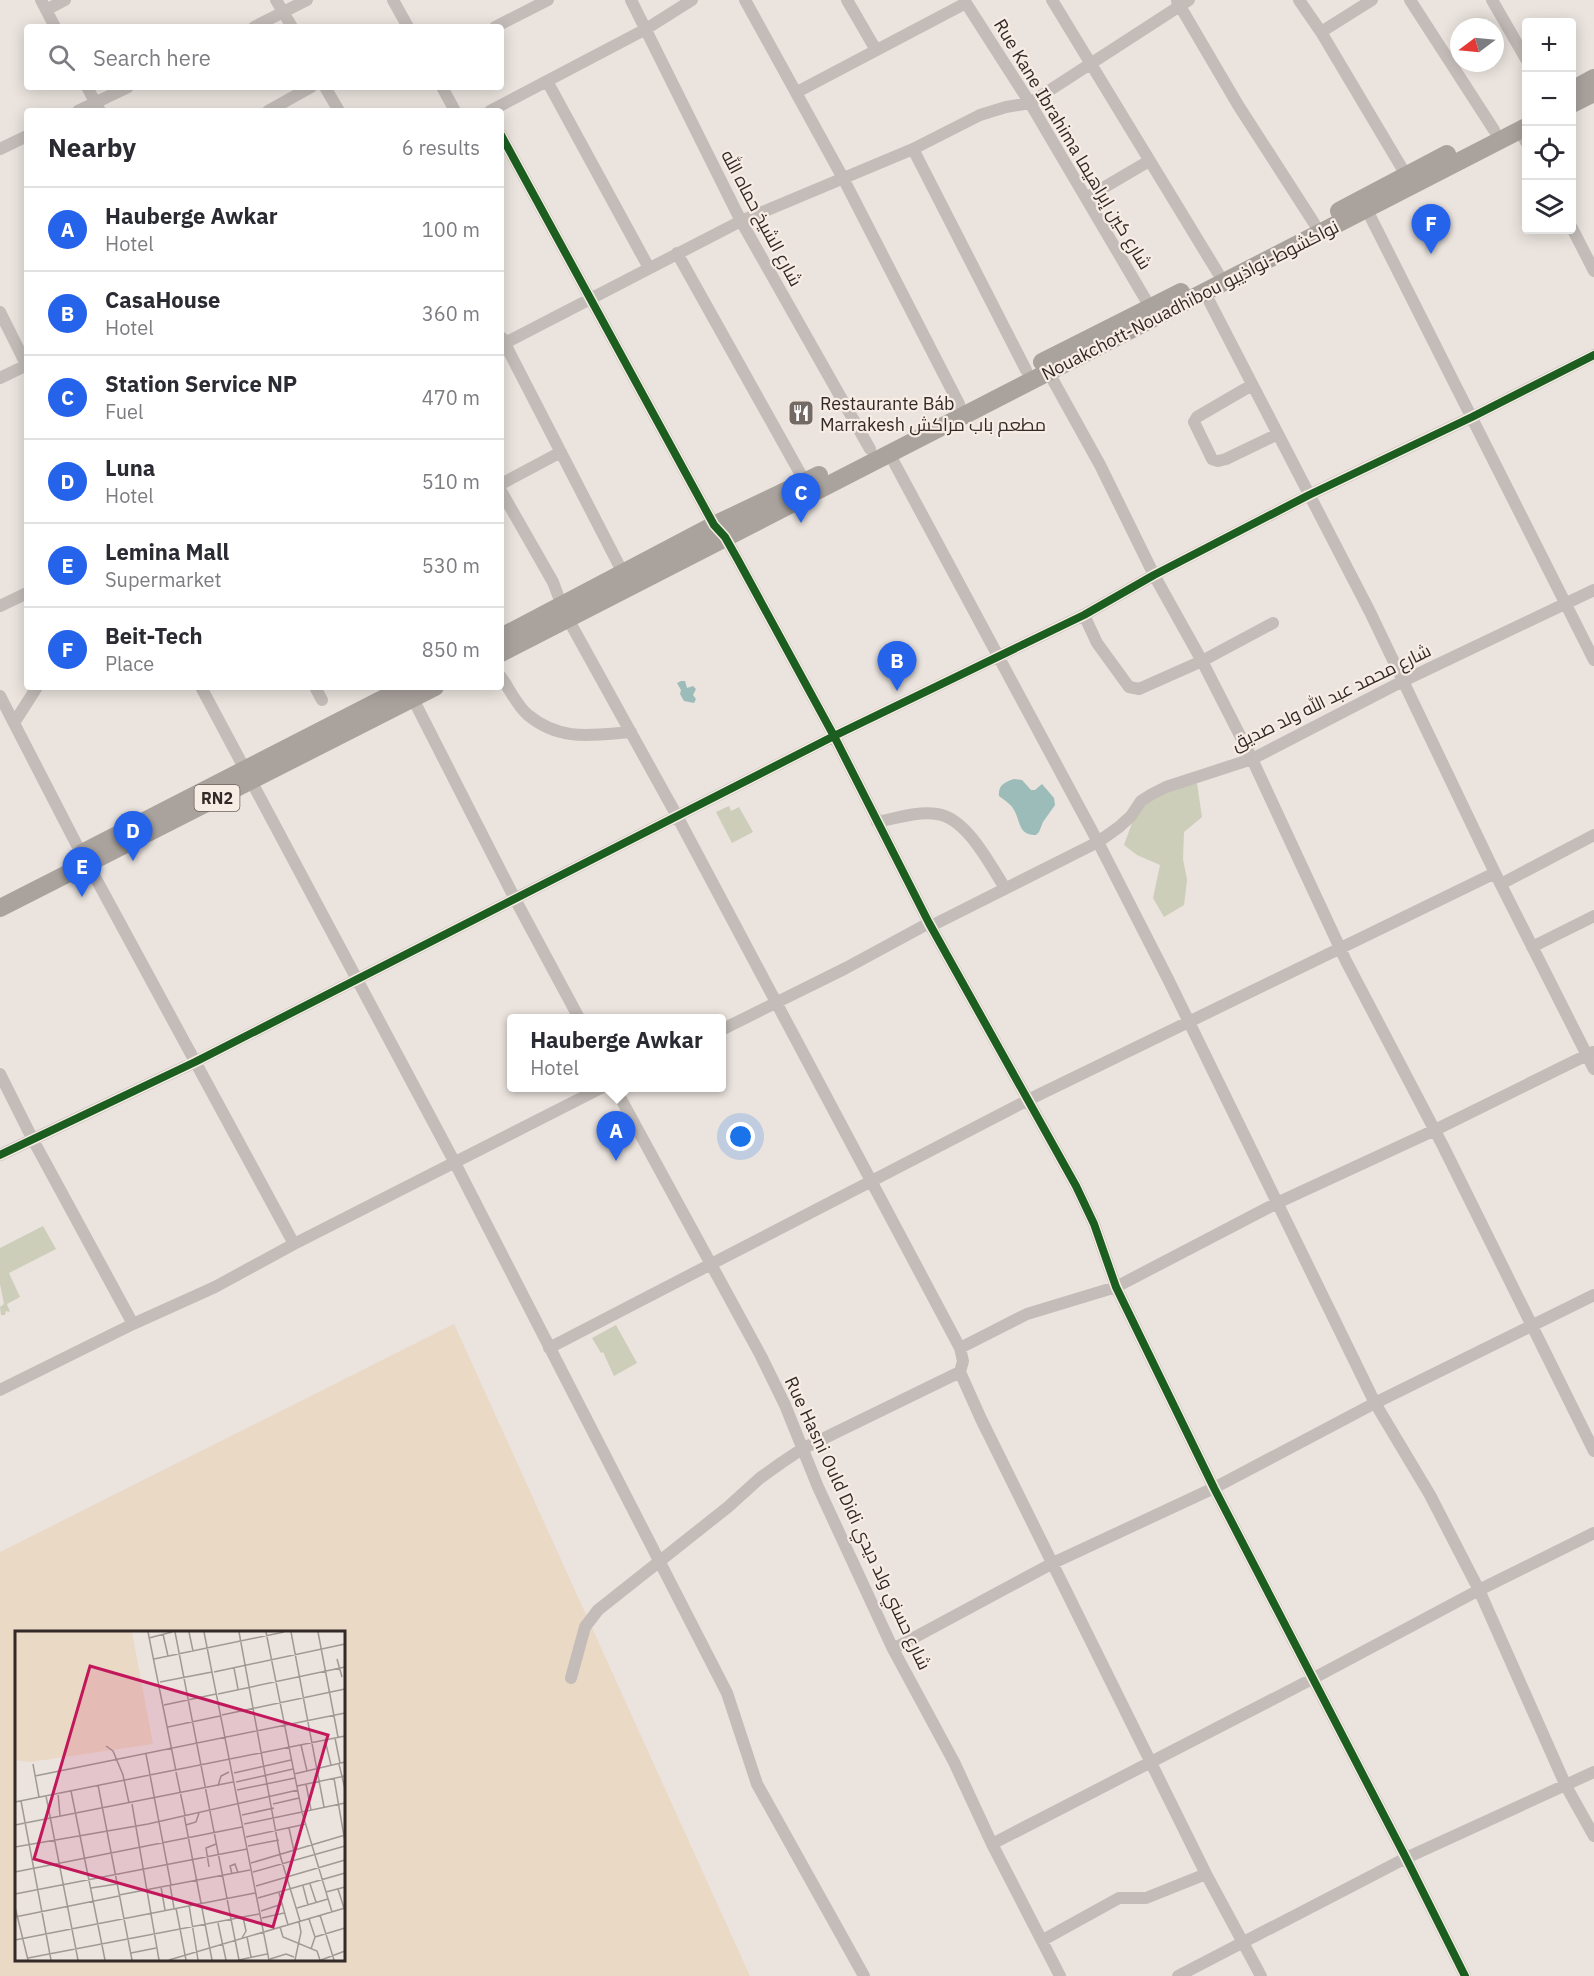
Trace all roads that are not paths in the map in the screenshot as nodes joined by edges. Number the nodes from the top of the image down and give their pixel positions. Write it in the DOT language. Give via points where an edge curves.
graph roads {
  1 [pos="65,0"];
  2 [pos="276,0"];
  3 [pos="307,0"];
  4 [pos="393,0"];
  5 [pos="548,0"];
  6 [pos="631,0"];
  7 [pos="692,0"];
  8 [pos="746,0"];
  9 [pos="847,0"];
  10 [pos="1052,0"];
  11 [pos="1299,0"];
  12 [pos="1371,0"];
  13 [pos="1410,0"];
  14 [pos="1492,0"];
  15 [pos="965,1"];
  16 [pos="1182,2"];
  17 [pos="43,5"];
  18 [pos="284,13"];
  19 [pos="53,24"];
  20 [pos="260,24"];
  21 [pos="290,24"];
  22 [pos="406,24"];
  23 [pos="501,24"];
  24 [pos="646,29"];
  25 [pos="1321,32"];
  26 [pos="876,50"];
  27 [pos="1522,51"];
  28 [pos="1091,63"];
  29 [pos="1594,78"];
  30 [pos="547,81"];
  31 [pos="1576,88"];
  32 [pos="88,90"];
  33 [pos="123,90"];
  34 [pos="306,90"];
  35 [pos="327,90"];
  36 [pos="444,90"];
  37 [pos="797,92"];
  38 [pos="1594,93"];
  39 [pos="1576,102"];
  40 [pos="1030,103"];
  41 [pos="97,107"];
  42 [pos="273,108"];
  43 [pos="337,108"];
  44 [pos="453,108"];
  45 [pos="496,108"];
  46 [pos="1522,128"];
  47 [pos="1494,130"];
  48 [pos="1522,130"];
  49 [pos="24,137"];
  50 [pos="504,140"];
  51 [pos="0,149"];
  52 [pos="913,149"];
  53 [pos="1149,161"];
  54 [pos="1406,176"];
  55 [pos="843,178"];
  56 [pos="1086,198"];
  57 [pos="1367,210"];
  58 [pos="741,221"];
  59 [pos="1314,223"];
  60 [pos="1576,233"];
  61 [pos="1589,248"];
  62 [pos="677,253"];
  63 [pos="649,268"];
  64 [pos="1594,271"];
  65 [pos="1218,273"];
  66 [pos="1205,293"];
  67 [pos="590,298"];
  68 [pos="1150,307"];
  69 [pos="0,312"];
  70 [pos="504,341"];
  71 [pos="504,346"];
  72 [pos="1594,355"];
  73 [pos="24,359"];
  74 [pos="24,366"];
  75 [pos="1026,370"];
  76 [pos="1049,373"];
  77 [pos="0,378"];
  78 [pos="1252,385"];
  79 [pos="959,404"];
  80 [pos="1472,417"];
  81 [pos="1278,434"];
  82 [pos="870,449"];
  83 [pos="561,452"];
  84 [pos="888,453"];
  85 [pos="504,482"];
  86 [pos="805,482"];
  87 [pos="1309,495"];
  88 [pos="504,496"];
  89 [pos="720,531"];
  90 [pos="623,573"];
  91 [pos="1155,575"];
  92 [pos="1594,590"];
  93 [pos="24,594"];
  94 [pos="1566,604"];
  95 [pos="0,606"];
  96 [pos="566,612"];
  97 [pos="1084,615"];
  98 [pos="1273,622"];
  99 [pos="504,636"];
  100 [pos="504,651"];
  101 [pos="998,656"];
  102 [pos="1594,660"];
  103 [pos="1202,662"];
  104 [pos="504,681"];
  105 [pos="1403,681"];
  106 [pos="35,690"];
  107 [pos="203,690"];
  108 [pos="317,690"];
  109 [pos="408,691"];
  110 [pos="0,696"];
  111 [pos="322,700"];
  112 [pos="14,723"];
  113 [pos="631,732"];
  114 [pos="834,736"];
  115 [pos="1251,759"];
  116 [pos="249,774"];
  117 [pos="676,816"];
  118 [pos="878,822"];
  119 [pos="1594,835"];
  120 [pos="1098,842"];
  121 [pos="84,858"];
  122 [pos="1498,878"];
  123 [pos="1005,888"];
  124 [pos="0,895"];
  125 [pos="515,899"];
  126 [pos="0,909"];
  127 [pos="1594,916"];
  128 [pos="930,925"];
  129 [pos="1532,947"];
  130 [pos="1340,948"];
  131 [pos="356,980"];
  132 [pos="775,1002"];
  133 [pos="577,1014"];
  134 [pos="1188,1022"];
  135 [pos="726,1027"];
  136 [pos="1590,1053"];
  137 [pos="195,1062"];
  138 [pos="1594,1070"];
  139 [pos="0,1074"];
  140 [pos="593,1092"];
  141 [pos="617,1092"];
  142 [pos="1028,1100"];
  143 [pos="1435,1130"];
  144 [pos="32,1138"];
  145 [pos="0,1155"];
  146 [pos="455,1163"];
  147 [pos="871,1180"];
  148 [pos="1277,1203"];
  149 [pos="294,1245"];
  150 [pos="710,1264"];
  151 [pos="1116,1287"];
  152 [pos="1594,1295"];
  153 [pos="133,1324"];
  154 [pos="1532,1327"];
  155 [pos="549,1348"];
  156 [pos="960,1348"];
  157 [pos="960,1372"];
  158 [pos="0,1390"];
  159 [pos="1375,1403"];
  160 [pos="802,1449"];
  161 [pos="1594,1450"];
  162 [pos="1214,1488"];
  163 [pos="1594,1533"];
  164 [pos="660,1561"];
  165 [pos="1053,1563"];
  166 [pos="1479,1590"];
  167 [pos="893,1649"];
  168 [pos="571,1678"];
  169 [pos="1312,1679"];
  170 [pos="1151,1762"];
  171 [pos="1594,1772"];
  172 [pos="1566,1786"];
  173 [pos="1594,1836"];
  174 [pos="992,1844"];
  175 [pos="1406,1858"];
  176 [pos="1206,1874"];
  177 [pos="1042,1940"];
  178 [pos="1244,1943"];
  179 [pos="864,1976"];
  180 [pos="1060,1976"];
  181 [pos="1178,1976"];
  182 [pos="1261,1976"];
  183 [pos="1465,1976"];
  1 -- 17 [label="street"];
  2 -- 18 [label="street"];
  3 -- 18 [label="street"];
  4 -- 22 [label="street"];
  5 -- 23 [label="street"];
  6 -- 24 [label="street, شارع الشيخ حماه الله"];
  7 -- 24 [label="street"];
  8 -- 37 [label="street"];
  9 -- 26 [label="street"];
  10 -- 28 [label="street"];
  11 -- 25 [label="street"];
  12 -- 25 [label="street"];
  13 -- 47 [label="street"];
  14 -- 27 [label="street"];
  15 -- 26 [label="street"];
  15 -- 40 [label="street, Rue Kane Ibrahima شارع كين إبراهيما"];
  16 -- 28 [label="street"];
  16 -- 59 [label="street" via="1238,105"];
  17 -- 19 [label="street"];
  18 -- 20 [label="street"];
  18 -- 21 [label="street"];
  24 -- 30 [label="street"];
  24 -- 58 [label="street, شارع الشيخ حماه الله"];
  25 -- 54 [label="street"];
  26 -- 37 [label="street"];
  28 -- 40 [label="street"];
  28 -- 53 [label="street"];
  29 -- 31 [label="highway"];
  30 -- 45 [label="street"];
  30 -- 63 [label="street"];
  32 -- 41 [label="street"];
  33 -- 41 [label="street"];
  34 -- 42 [label="street"];
  35 -- 43 [label="street"];
  36 -- 44 [label="street"];
  37 -- 55 [label="street"];
  38 -- 39 [label="highway"];
  40 -- 52 [label="street" via="980,115"];
  40 -- 56 [label="street, Rue Kane Ibrahima شارع كين إبراهيما"];
  46 -- 47 [label="highway, Nouakchott-Nouadhibou نواكشوط-نواذيبو"];
  47 -- 54 [label="highway, Nouakchott-Nouadhibou نواكشوط-نواذيبو"];
  48 -- 57 [label="highway, Nouakchott-Nouadhibou نواكشوط-نواذيبو"];
  49 -- 51 [label="street"];
  50 -- 67 [label="street"];
  52 -- 55 [label="street"];
  52 -- 75 [label="street"];
  53 -- 56 [label="street"];
  53 -- 65 [label="street"];
  54 -- 59 [label="highway, Nouakchott-Nouadhibou نواكشوط-نواذيبو"];
  55 -- 58 [label="street"];
  55 -- 79 [label="street"];
  56 -- 68 [label="street, Rue Kane Ibrahima شارع كين إبراهيما"];
  57 -- 66 [label="highway, Nouakchott-Nouadhibou نواكشوط-نواذيبو"];
  57 -- 80 [label="street"];
  58 -- 62 [label="street"];
  58 -- 82 [label="street, شارع الشيخ حماه الله"];
  59 -- 65 [label="highway, Nouakchott-Nouadhibou نواكشوط-نواذيبو"];
  60 -- 61 [label="street"];
  61 -- 64 [label="street"];
  62 -- 63 [label="street"];
  62 -- 86 [label="street"];
  63 -- 67 [label="street"];
  65 -- 68 [label="highway, Nouakchott-Nouadhibou نواكشوط-نواذيبو"];
  66 -- 76 [label="highway, Nouakchott-Nouadhibou نواكشوط-نواذيبو"];
  66 -- 78 [label="street"];
  67 -- 70 [label="street"];
  67 -- 89 [label="street"];
  68 -- 75 [label="highway, Nouakchott-Nouadhibou نواكشوط-نواذيبو"];
  69 -- 73 [label="street"];
  71 -- 83 [label="street"];
  72 -- 80 [label="street"];
  74 -- 77 [label="street"];
  75 -- 79 [label="highway, Nouakchott-Nouadhibou نواكشوط-نواذيبو"];
  76 -- 84 [label="highway, Nouakchott-Nouadhibou نواكشوط-نواذيبو"];
  76 -- 91 [label="street"];
  78 -- 81 [label="street"];
  78 -- 81 [label="street" via="1194,422 1212,459 1226,459"];
  79 -- 82 [label="highway, Nouakchott-Nouadhibou نواكشوط-نواذيبو"];
  80 -- 87 [label="street"];
  80 -- 94 [label="street"];
  81 -- 87 [label="street"];
  82 -- 86 [label="highway, Nouakchott-Nouadhibou نواكشوط-نواذيبو"];
  83 -- 85 [label="street"];
  83 -- 90 [label="street"];
  84 -- 89 [label="highway, Nouakchott-Nouadhibou نواكشوط-نواذيبو"];
  84 -- 101 [label="street"];
  86 -- 89 [label="highway, Nouakchott-Nouadhibou نواكشوط-نواذيبو"];
  87 -- 91 [label="street"];
  87 -- 105 [label="street"];
  88 -- 96 [label="street"];
  89 -- 90 [label="highway, Nouakchott-Nouadhibou نواكشوط-نواذيبو"];
  89 -- 96 [label="highway, Nouakchott-Nouadhibou نواكشوط-نواذيبو"];
  89 -- 114 [label="street"];
  90 -- 96 [label="highway, Nouakchott-Nouadhibou نواكشوط-نواذيبو"];
  91 -- 97 [label="street"];
  91 -- 103 [label="street"];
  92 -- 94 [label="street, شارع محمد عبد الله ولد صديق"];
  93 -- 95 [label="street"];
  94 -- 102 [label="street"];
  94 -- 105 [label="street, شارع محمد عبد الله ولد صديق"];
  96 -- 99 [label="highway, Nouakchott-Nouadhibou نواكشوط-نواذيبو"];
  96 -- 100 [label="highway, Nouakchott-Nouadhibou نواكشوط-نواذيبو"];
  96 -- 113 [label="street"];
  97 -- 101 [label="street"];
  97 -- 103 [label="street" via="1097,643 1130,687 1139,689"];
  98 -- 103 [label="street"];
  101 -- 114 [label="street"];
  101 -- 120 [label="street"];
  103 -- 115 [label="street"];
  104 -- 113 [label="street" via="527,714 552,729 578,736"];
  105 -- 115 [label="street, شارع محمد عبد الله ولد صديق"];
  105 -- 122 [label="street"];
  106 -- 112 [label="street"];
  107 -- 116 [label="street"];
  108 -- 111 [label="street"];
  109 -- 116 [label="highway, RN2"];
  109 -- 125 [label="street"];
  110 -- 112 [label="street"];
  112 -- 121 [label="street"];
  113 -- 117 [label="street"];
  114 -- 117 [label="street"];
  114 -- 118 [label="street"];
  115 -- 120 [label="street, شارع محمد عبد الله ولد صديق" via="1152,794"];
  115 -- 130 [label="street"];
  116 -- 121 [label="highway, RN2"];
  116 -- 131 [label="street"];
  117 -- 125 [label="street"];
  117 -- 132 [label="street"];
  118 -- 123 [label="street" via="922,814 939,814 954,820"];
  118 -- 128 [label="street"];
  119 -- 122 [label="street"];
  120 -- 123 [label="street, شارع محمد عبد الله ولد صديق"];
  120 -- 134 [label="street"];
  121 -- 124 [label="highway, RN2"];
  121 -- 126 [label="highway, RN2"];
  121 -- 137 [label="street"];
  122 -- 129 [label="street"];
  122 -- 130 [label="street"];
  123 -- 128 [label="street, شارع محمد عبد الله ولد صديق"];
  125 -- 131 [label="street"];
  125 -- 133 [label="street"];
  127 -- 129 [label="street"];
  128 -- 132 [label="street, شارع محمد عبد الله ولد صديق"];
  128 -- 142 [label="street"];
  129 -- 136 [label="street"];
  130 -- 134 [label="street"];
  130 -- 143 [label="street"];
  131 -- 137 [label="street"];
  131 -- 146 [label="street"];
  132 -- 135 [label="street, شارع محمد عبد الله ولد صديق"];
  132 -- 147 [label="street"];
  134 -- 142 [label="street"];
  134 -- 148 [label="street"];
  136 -- 138 [label="street"];
  136 -- 143 [label="street"];
  137 -- 144 [label="street"];
  137 -- 149 [label="street"];
  139 -- 144 [label="street"];
  140 -- 146 [label="street"];
  141 -- 150 [label="street, Rue Hasni Ould Didi شارع حسني ولد ديدي"];
  142 -- 147 [label="street"];
  142 -- 151 [label="street" via="1094,1224"];
  143 -- 148 [label="street"];
  143 -- 154 [label="street"];
  144 -- 145 [label="street"];
  144 -- 153 [label="street"];
  146 -- 149 [label="street"];
  146 -- 155 [label="street"];
  147 -- 150 [label="street"];
  147 -- 156 [label="street"];
  148 -- 151 [label="street"];
  148 -- 159 [label="street"];
  149 -- 153 [label="street"];
  150 -- 155 [label="street"];
  150 -- 160 [label="street, Rue Hasni Ould Didi شارع حسني ولد ديدي" via="761,1356"];
  151 -- 156 [label="street" via="1027,1314"];
  151 -- 162 [label="street"];
  152 -- 154 [label="street"];
  153 -- 158 [label="street"];
  154 -- 159 [label="street"];
  154 -- 161 [label="street"];
  155 -- 164 [label="street"];
  156 -- 157 [label="street"];
  157 -- 160 [label="street"];
  157 -- 165 [label="street"];
  159 -- 162 [label="street"];
  159 -- 166 [label="street" via="1430,1495"];
  160 -- 164 [label="street" via="760,1478"];
  160 -- 167 [label="street, Rue Hasni Ould Didi شارع حسني ولد ديدي"];
  162 -- 165 [label="street"];
  162 -- 169 [label="street"];
  163 -- 166 [label="street"];
  164 -- 168 [label="street" via="598,1610 585,1627"];
  164 -- 179 [label="street" via="727,1693 757,1784"];
  165 -- 167 [label="street"];
  165 -- 170 [label="street"];
  166 -- 169 [label="street"];
  166 -- 172 [label="street"];
  167 -- 174 [label="street, Rue Hasni Ould Didi شارع حسني ولد ديدي" via="954,1762"];
  169 -- 170 [label="street"];
  169 -- 175 [label="street"];
  170 -- 174 [label="street"];
  170 -- 176 [label="street"];
  171 -- 172 [label="street"];
  172 -- 173 [label="street"];
  172 -- 175 [label="street"];
  174 -- 177 [label="street, Rue Hasni Ould Didi شارع حسني ولد ديدي"];
  175 -- 178 [label="street"];
  175 -- 183 [label="street"];
  176 -- 177 [label="street" via="1146,1898 1119,1898"];
  176 -- 178 [label="street"];
  177 -- 180 [label="street, Rue Hasni Ould Didi شارع حسني ولد ديدي"];
  178 -- 181 [label="street"];
  178 -- 182 [label="street"];
}
